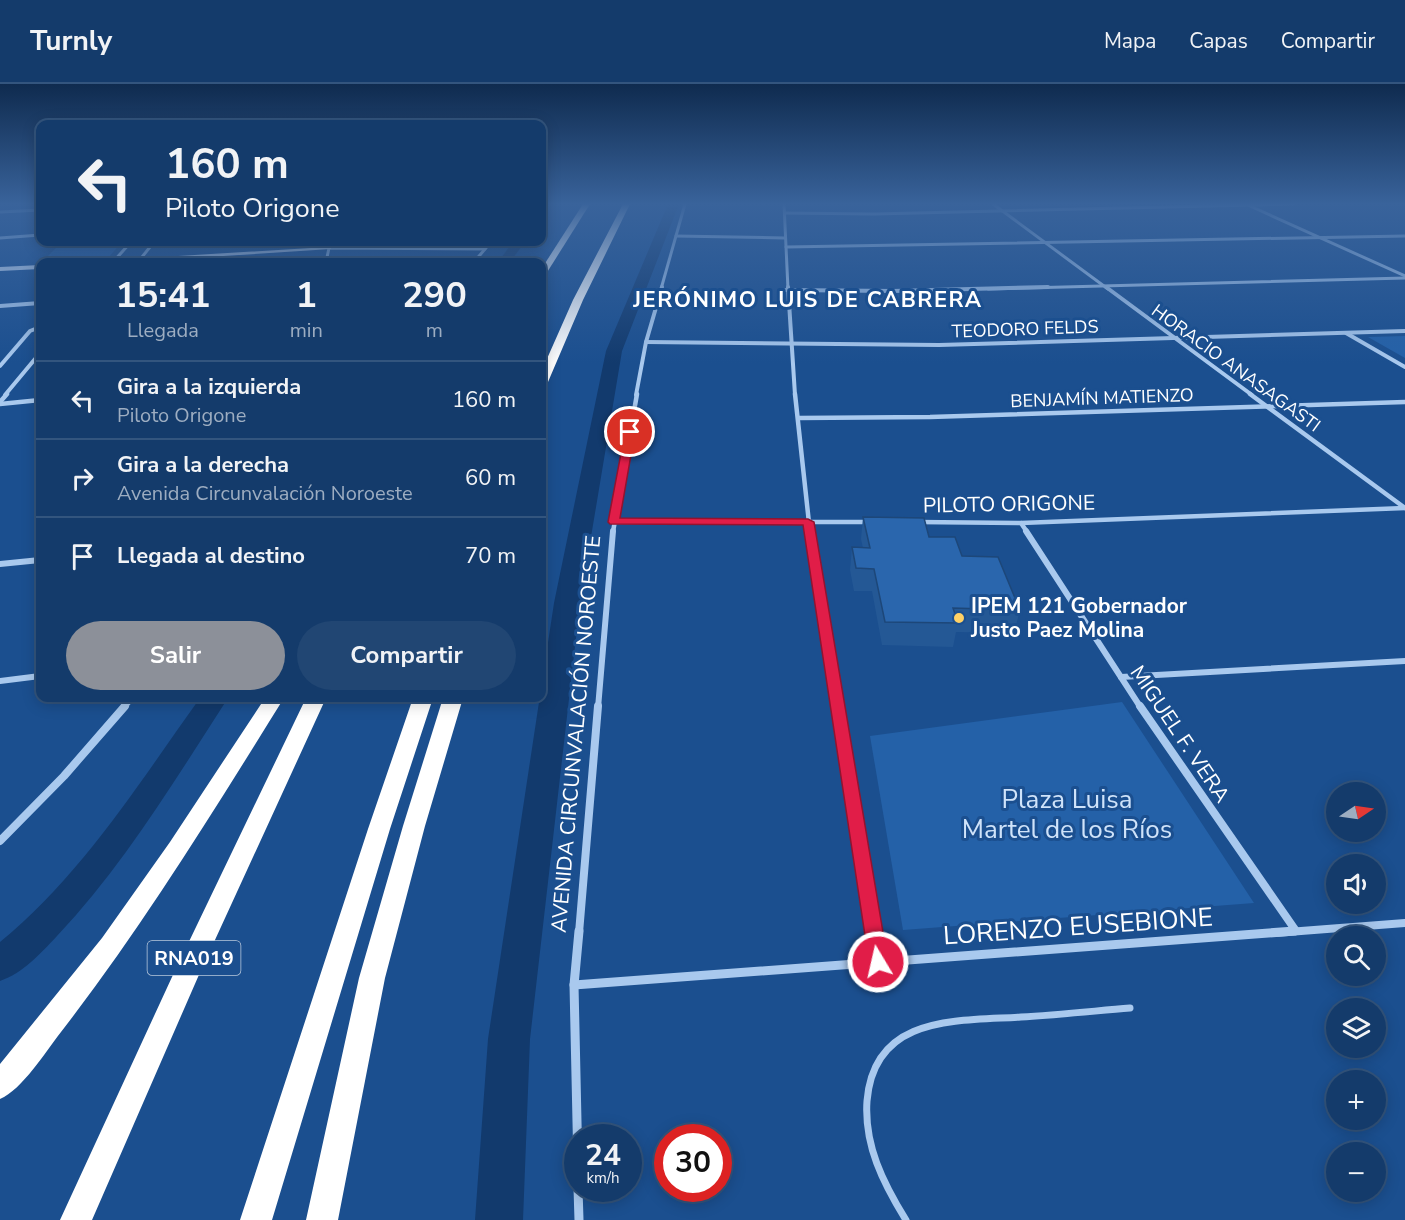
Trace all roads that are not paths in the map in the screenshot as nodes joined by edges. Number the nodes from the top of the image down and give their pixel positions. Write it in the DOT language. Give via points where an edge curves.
graph roads {
  1 [pos="600,257"];
  2 [pos="670,257"];
  3 [pos="786,257"];
  4 [pos="1063,257"];
  5 [pos="1361,257"];
  6 [pos="36,267"];
  7 [pos="0,269"];
  8 [pos="1405,277"];
  9 [pos="1102,286"];
  10 [pos="786,290"];
  11 [pos="36,303"];
  12 [pos="0,306"];
  13 [pos="36,329"];
  14 [pos="1405,331"];
  15 [pos="1344,333"];
  16 [pos="1172,338"];
  17 [pos="646,342"];
  18 [pos="790,344"];
  19 [pos="36,358"];
  20 [pos="0,366"];
  21 [pos="1405,367"];
  22 [pos="546,373"];
  23 [pos="36,400"];
  24 [pos="1405,402"];
  25 [pos="0,403"];
  26 [pos="1267,407"];
  27 [pos="799,418"];
  28 [pos="1404,508"];
  29 [pos="614,522"];
  30 [pos="808,522"];
  31 [pos="879,522"];
  32 [pos="914,522"];
  33 [pos="1021,523"];
  34 [pos="36,560"];
  35 [pos="0,564"];
  36 [pos="1405,661"];
  37 [pos="36,676"];
  38 [pos="1121,677"];
  39 [pos="0,681"];
  40 [pos="129,702"];
  41 [pos="271,702"];
  42 [pos="314,702"];
  43 [pos="422,702"];
  44 [pos="452,702"];
  45 [pos="0,841"];
  46 [pos="1405,923"];
  47 [pos="1296,930"];
  48 [pos="878,962"];
  49 [pos="574,985"];
  50 [pos="1130,1008"];
  51 [pos="0,1085"];
  52 [pos="577,1124"];
  53 [pos="578,1202"];
  54 [pos="76,1220"];
  55 [pos="256,1220"];
  56 [pos="322,1220"];
  57 [pos="579,1220"];
  58 [pos="906,1220"];
  1 -- 22 [label="highway"];
  2 -- 17 [label="street, AVENIDA CIRCUNVALACIÓN NOROESTE"];
  3 -- 10 [label="street"];
  4 -- 9 [label="street, HORACIO ANASAGASTI"];
  5 -- 8 [label="street"];
  6 -- 7 [label="main road"];
  8 -- 9 [label="street"];
  9 -- 10 [label="street"];
  9 -- 16 [label="street, HORACIO ANASAGASTI"];
  10 -- 18 [label="street"];
  11 -- 12 [label="street"];
  13 -- 20 [label="street"];
  14 -- 15 [label="street, TEODORO FELDS"];
  15 -- 16 [label="street, TEODORO FELDS"];
  15 -- 21 [label="street"];
  16 -- 18 [label="street, TEODORO FELDS" via="986,344"];
  16 -- 26 [label="street, HORACIO ANASAGASTI"];
  17 -- 18 [label="street, TEODORO FELDS"];
  17 -- 29 [label="street, AVENIDA CIRCUNVALACIÓN NOROESTE"];
  18 -- 27 [label="street"];
  19 -- 25 [label="street"];
  23 -- 25 [label="street"];
  24 -- 26 [label="street, BENJAMÍN MATIENZO"];
  26 -- 27 [label="street, BENJAMÍN MATIENZO"];
  26 -- 28 [label="street, HORACIO ANASAGASTI"];
  27 -- 30 [label="street"];
  28 -- 33 [label="street, PILOTO ORIGONE"];
  29 -- 30 [label="street"];
  29 -- 49 [label="street, AVENIDA CIRCUNVALACIÓN NOROESTE"];
  30 -- 31 [label="street"];
  30 -- 48 [label="street"];
  32 -- 33 [label="street, PILOTO ORIGONE"];
  33 -- 38 [label="street, MIGUEL F. VERA"];
  34 -- 35 [label="street"];
  36 -- 38 [label="street"];
  37 -- 39 [label="street"];
  38 -- 47 [label="street, MIGUEL F. VERA"];
  40 -- 45 [label="street"];
  41 -- 51 [label="highway" via="106,952"];
  42 -- 54 [label="highway, RNA019"];
  43 -- 55 [label="highway"];
  44 -- 56 [label="highway" via="372,978"];
  46 -- 47 [label="street, LORENZO EUSEBIONE"];
  47 -- 48 [label="street, LORENZO EUSEBIONE"];
  48 -- 49 [label="street, LORENZO EUSEBIONE"];
  49 -- 52 [label="street, AVENIDA CIRCUNVALACIÓN NOROESTE"];
  50 -- 58 [label="lane" via="952,1022 920,1029 896,1041 879,1060 868,1086 866,1130 883,1184"];
  53 -- 57 [label="street"];
}
